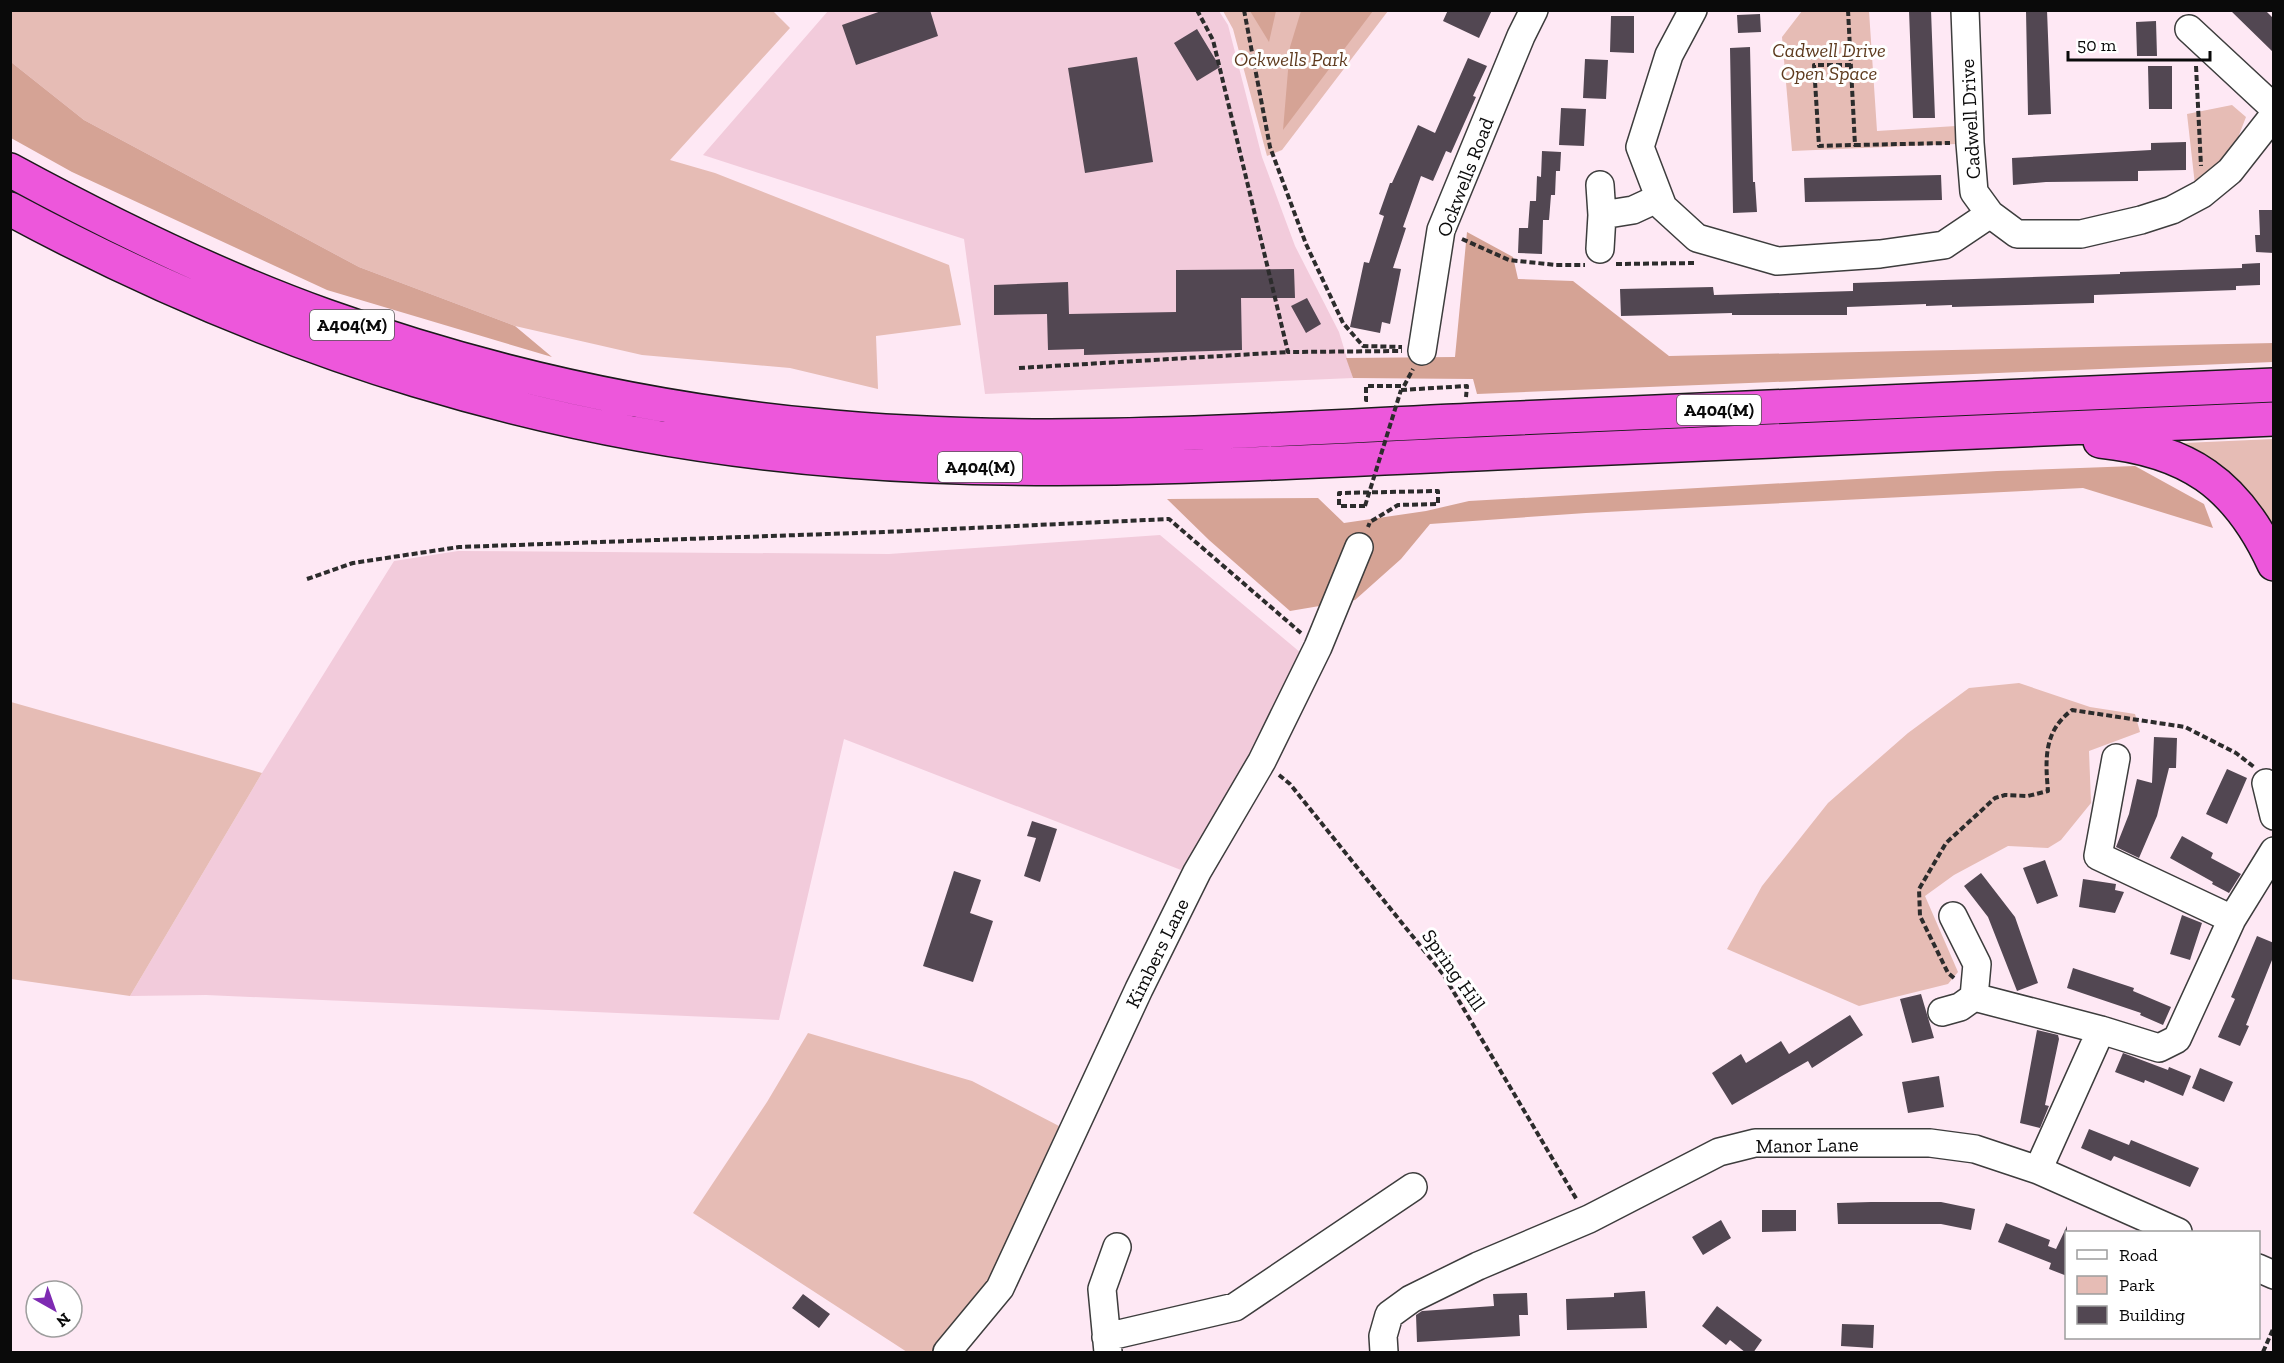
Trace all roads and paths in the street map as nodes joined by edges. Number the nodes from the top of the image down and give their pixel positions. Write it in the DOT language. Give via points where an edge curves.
graph roads {
  1 [pos="1197,10"];
  2 [pos="1244,10"];
  3 [pos="1534,10"];
  4 [pos="1693,10"];
  5 [pos="1848,10"];
  6 [pos="1965,10"];
  7 [pos="2189,29"];
  8 [pos="1851,65"];
  9 [pos="2274,108"];
  10 [pos="2274,115"];
  11 [pos="1970,142"];
  12 [pos="1855,145"];
  13 [pos="10,171"];
  14 [pos="1600,185"];
  15 [pos="2202,194"];
  16 [pos="1659,198"];
  17 [pos="10,209"];
  18 [pos="1990,214"];
  19 [pos="1602,215"];
  20 [pos="1600,249"];
  21 [pos="1423,349"];
  22 [pos="1288,352"];
  23 [pos="1019,368"];
  24 [pos="2274,385"];
  25 [pos="1377,400"];
  26 [pos="1388,400"];
  27 [pos="1399,400"];
  28 [pos="1466,400"];
  29 [pos="2274,419"];
  30 [pos="2006,431"];
  31 [pos="1359,547"];
  32 [pos="2274,564"];
  33 [pos="307,579"];
  34 [pos="1318,647"];
  35 [pos="2116,758"];
  36 [pos="1262,761"];
  37 [pos="2266,783"];
  38 [pos="2274,816"];
  39 [pos="2274,851"];
  40 [pos="1953,916"];
  41 [pos="2232,919"];
  42 [pos="1974,997"];
  43 [pos="1942,1012"];
  44 [pos="2101,1030"];
  45 [pos="2038,1170"];
  46 [pos="1413,1187"];
  47 [pos="1589,1219"];
  48 [pos="2174,1231"];
  49 [pos="1117,1247"];
  50 [pos="2260,1268"];
  51 [pos="2274,1275"];
  52 [pos="2274,1327"];
  53 [pos="1107,1345"];
  54 [pos="948,1353"];
  55 [pos="1384,1353"];
  56 [pos="2263,1353"];
  1 -- 22 [label="path" via="1214,40"];
  2 -- 21 [label="path" via="1270,147 1306,244 1343,323 1363,346"];
  3 -- 21 [label="street, Ockwells Road" via="1441,230"];
  4 -- 16 [label="street" via="1669,55 1640,147"];
  5 -- 8 [label="path"];
  6 -- 11 [label="street, Cadwell Drive"];
  7 -- 9 [label="street"];
  7 -- 15 [label="path" via="2196,57"];
  8 -- 12 [label="path"];
  8 -- 12 [label="path" via="1814,65 1819,146"];
  10 -- 15 [label="street, Cadwell Drive" via="2230,171"];
  11 -- 12 [label="path"];
  11 -- 18 [label="street, Cadwell Drive" via="1974,192"];
  13 -- 24 [label="highway, A404(M)" via="233,279 422,348 520,375 627,398 815,425 965,434 1164,433"];
  14 -- 19 [label="street"];
  15 -- 18 [label="street, Cadwell Drive" via="2172,210 2081,234 2017,234"];
  16 -- 18 [label="street" via="1663,207 1697,238 1777,261 1944,245"];
  16 -- 19 [label="street" via="1633,210"];
  17 -- 30 [label="highway, A404(M)" via="159,284 350,360 547,416 749,452 954,467 1149,467"];
  19 -- 20 [label="street"];
  21 -- 22 [label="path"];
  21 -- 25 [label="path" via="1404,386 1366,386 1366,400"];
  22 -- 23 [label="path"];
  26 -- 27 [label="path, bridge"];
  28 -- 31 [label="path, bridge" via="1467,386 1401,390 1392,422 1372,485 1368,495 1365,506 1339,506 1339,493 1361,492 1372,492 1438,491 1438,504 1398,505 1370,522"];
  29 -- 30 [label="highway, A404(M)"];
  30 -- 32 [label="highway, A404(M)" via="2115,443 2176,458 2228,494 2254,526"];
  31 -- 34 [label="street, Kimbers Lane"];
  33 -- 34 [label="path" via="353,563 459,547 1169,519"];
  34 -- 36 [label="street, Kimbers Lane"];
  35 -- 41 [label="street" via="2098,856"];
  36 -- 47 [label="path, Spring Hill" via="1290,784 1443,974"];
  36 -- 54 [label="street, Kimbers Lane" via="1197,872 1000,1287"];
  37 -- 38 [label="street"];
  37 -- 42 [label="path" via="2236,753 2185,727 2072,710 2058,720 2047,748 2048,791 1995,798 1946,843 1919,889 1920,916 1932,942 1948,973"];
  39 -- 41 [label="street"];
  40 -- 42 [label="street" via="1977,964"];
  41 -- 44 [label="street" via="2178,1039 2159,1048"];
  42 -- 43 [label="street" via="1960,1007"];
  42 -- 44 [label="street"];
  44 -- 45 [label="street"];
  45 -- 47 [label="street, Manor Lane" via="1975,1149 1930,1143 1755,1143 1719,1152"];
  45 -- 48 [label="street, Manor Lane"];
  46 -- 53 [label="street" via="1235,1307"];
  47 -- 55 [label="street, Manor Lane" via="1411,1299 1389,1315 1383,1336"];
  49 -- 53 [label="street" via="1102,1289"];
  50 -- 51 [label="street"];
  52 -- 56 [label="path"];
}
